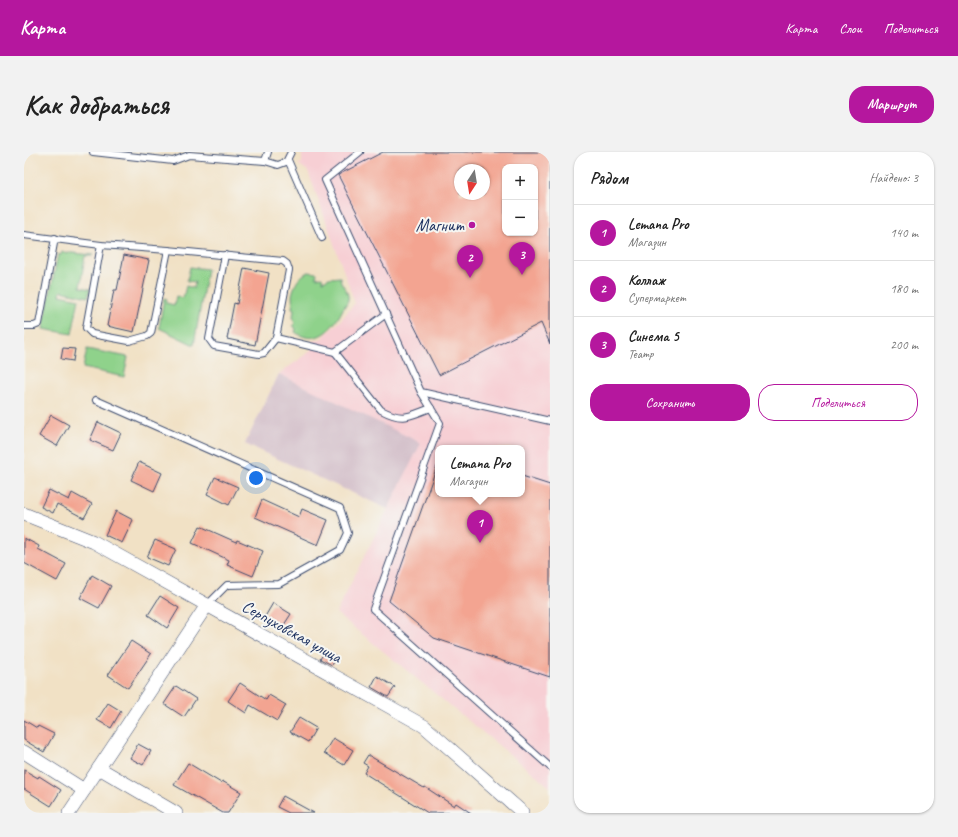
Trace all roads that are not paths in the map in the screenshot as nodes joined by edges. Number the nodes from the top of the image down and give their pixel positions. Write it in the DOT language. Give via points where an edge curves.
graph roads {
  1 [pos="93,152"];
  2 [pos="268,152"];
  3 [pos="291,152"];
  4 [pos="360,152"];
  5 [pos="130,154"];
  6 [pos="190,154"];
  7 [pos="288,160"];
  8 [pos="265,161"];
  9 [pos="24,235"];
  10 [pos="54,238"];
  11 [pos="322,238"];
  12 [pos="101,245"];
  13 [pos="168,250"];
  14 [pos="225,255"];
  15 [pos="386,314"];
  16 [pos="24,326"];
  17 [pos="276,338"];
  18 [pos="334,352"];
  19 [pos="421,392"];
  20 [pos="96,400"];
  21 [pos="431,408"];
  22 [pos="550,421"];
  23 [pos="24,514"];
  24 [pos="207,605"];
  25 [pos="24,752"];
  26 [pos="550,767"];
  27 [pos="98,768"];
  28 [pos="84,790"];
  29 [pos="522,812"];
  30 [pos="69,813"];
  31 [pos="176,813"];
  1 -- 5 [label="lane"];
  2 -- 8 [label="lane"];
  3 -- 7 [label="lane"];
  4 -- 15 [label="lane" via="325,180"];
  5 -- 6 [label="lane" via="173,161"];
  6 -- 8 [label="lane"];
  7 -- 8 [label="lane" via="282,164"];
  7 -- 11 [label="lane"];
  9 -- 10 [label="lane"];
  10 -- 12 [label="lane"];
  10 -- 16 [label="lane" via="38,324"];
  12 -- 13 [label="lane"];
  12 -- 13 [label="lane" via="86,328 92,334 129,341 151,334"];
  13 -- 14 [label="lane"];
  14 -- 17 [label="lane" via="283,261 289,267"];
  14 -- 17 [label="lane" via="210,342 214,346 259,354 264,353"];
  15 -- 18 [label="lane"];
  15 -- 19 [label="lane"];
  17 -- 18 [label="lane"];
  18 -- 21 [label="lane" via="381,410 404,418"];
  19 -- 21 [label="lane"];
  19 -- 22 [label="lane"];
  20 -- 24 [label="lane" via="340,508 348,533 340,550 279,584 227,585"];
  21 -- 26 [label="lane" via="440,423 373,609"];
  23 -- 24 [label="street, Серпуховская улица" via="94,542"];
  24 -- 27 [label="street"];
  24 -- 29 [label="street, Серпуховская улица" via="424,726"];
  25 -- 28 [label="street"];
  27 -- 28 [label="street"];
  27 -- 31 [label="street"];
  28 -- 30 [label="street"];
}
